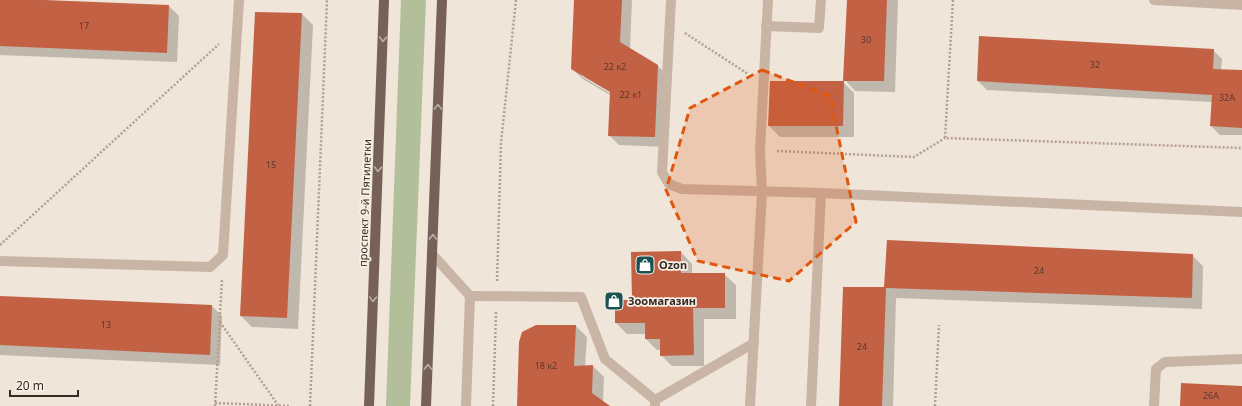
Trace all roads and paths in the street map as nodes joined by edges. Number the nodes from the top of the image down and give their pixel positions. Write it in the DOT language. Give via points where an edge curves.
graph roads {
  1 [pos="239,0"];
  2 [pos="327,0"];
  3 [pos="384,0"];
  4 [pos="442,0"];
  5 [pos="516,0"];
  6 [pos="671,0"];
  7 [pos="768,0"];
  8 [pos="821,0"];
  9 [pos="953,0"];
  10 [pos="1154,0"];
  11 [pos="1242,5"];
  12 [pos="670,23"];
  13 [pos="766,26"];
  14 [pos="237,27"];
  15 [pos="763,84"];
  16 [pos="945,138"];
  17 [pos="1242,148"];
  18 [pos="760,150"];
  19 [pos="762,192"];
  20 [pos="821,193"];
  21 [pos="1242,212"];
  22 [pos="0,245"];
  23 [pos="432,254"];
  24 [pos="223,255"];
  25 [pos="0,261"];
  26 [pos="470,296"];
  27 [pos="497,296"];
  28 [pos="220,322"];
  29 [pos="939,325"];
  30 [pos="754,343"];
  31 [pos="1242,359"];
  32 [pos="655,403"];
  33 [pos="215,404"];
  34 [pos="278,406"];
  35 [pos="291,406"];
  36 [pos="310,406"];
  37 [pos="369,406"];
  38 [pos="426,406"];
  39 [pos="466,406"];
  40 [pos="493,406"];
  41 [pos="750,406"];
  42 [pos="811,406"];
  43 [pos="935,406"];
  44 [pos="1154,406"];
  1 -- 14 [label="lane"];
  2 -- 36 [label="path"];
  3 -- 37 [label="main road, проспект 9-й Пятилетки, one-way"];
  23 -- 4 [label="main road, one-way"];
  5 -- 27 [label="path" via="501,144"];
  6 -- 12 [label="lane"];
  7 -- 13 [label="lane"];
  8 -- 13 [label="lane" via="819,28"];
  9 -- 16 [label="path"];
  10 -- 11 [label="lane"];
  12 -- 15 [label="path"];
  12 -- 19 [label="lane" via="662,172 669,184 682,189"];
  13 -- 15 [label="lane"];
  14 -- 22 [label="path"];
  14 -- 24 [label="lane"];
  15 -- 18 [label="lane"];
  16 -- 17 [label="path"];
  16 -- 18 [label="path" via="914,157"];
  18 -- 19 [label="lane"];
  19 -- 20 [label="lane"];
  19 -- 30 [label="lane"];
  20 -- 21 [label="lane"];
  20 -- 42 [label="lane"];
  23 -- 26 [label="lane"];
  38 -- 23 [label="main road, one-way"];
  24 -- 25 [label="lane" via="210,267"];
  24 -- 28 [label="path"];
  26 -- 27 [label="lane"];
  26 -- 39 [label="lane"];
  27 -- 32 [label="lane" via="581,297 605,359"];
  27 -- 40 [label="path"];
  28 -- 33 [label="path"];
  28 -- 34 [label="path"];
  29 -- 43 [label="path"];
  30 -- 32 [label="lane"];
  30 -- 41 [label="lane"];
  31 -- 44 [label="lane" via="1165,362 1156,369"];
  33 -- 34 [label="path"];
  34 -- 35 [label="path"];
}
